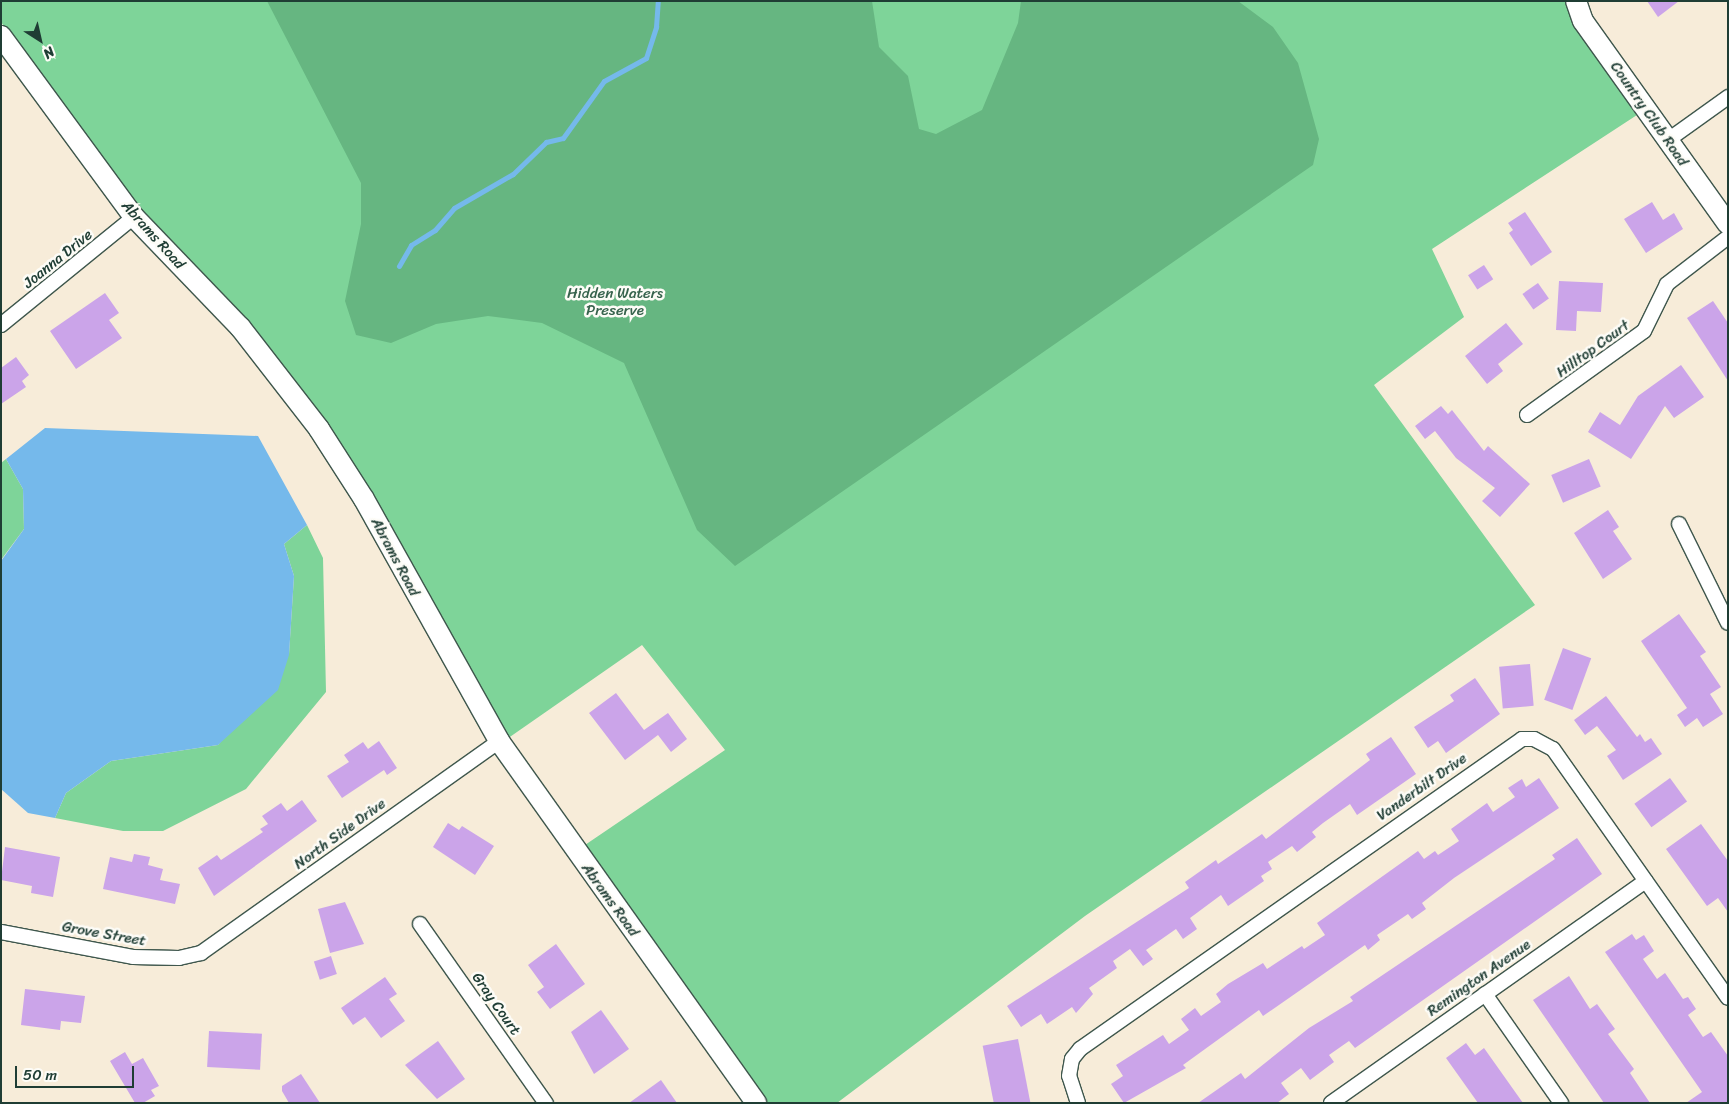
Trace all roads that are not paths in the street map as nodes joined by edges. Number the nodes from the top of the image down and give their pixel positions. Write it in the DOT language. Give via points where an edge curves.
graph roads {
  1 [pos="1576,1"];
  2 [pos="1,36"];
  3 [pos="1728,97"];
  4 [pos="1668,140"];
  5 [pos="134,217"];
  6 [pos="1728,224"];
  7 [pos="1728,237"];
  8 [pos="1,325"];
  9 [pos="1528,415"];
  10 [pos="1679,524"];
  11 [pos="1728,623"];
  12 [pos="499,741"];
  13 [pos="1646,881"];
  14 [pos="420,924"];
  15 [pos="1,932"];
  16 [pos="201,953"];
  17 [pos="1485,994"];
  18 [pos="1728,998"];
  19 [pos="546,1103"];
  20 [pos="756,1103"];
  21 [pos="1078,1103"];
  22 [pos="1331,1103"];
  23 [pos="1561,1103"];
  1 -- 4 [label="street, Country Club Road" via="1584,21"];
  2 -- 5 [label="street, Abrams Road"];
  3 -- 4 [label="street"];
  4 -- 6 [label="street, Country Club Road"];
  5 -- 8 [label="street, Joanna Drive"];
  5 -- 12 [label="street, Abrams Road" via="240,327 320,429 364,498"];
  7 -- 9 [label="street, Hilltop Court" via="1667,284 1644,331"];
  10 -- 11 [label="street"];
  12 -- 16 [label="street, North Side Drive"];
  12 -- 20 [label="street, Abrams Road"];
  13 -- 17 [label="street, Remington Avenue"];
  13 -- 18 [label="street, Vanderbilt Drive"];
  13 -- 21 [label="street, Vanderbilt Drive" via="1553,749 1534,739 1522,739 1080,1049 1070,1063 1072,1090"];
  14 -- 19 [label="street, Gray Court"];
  15 -- 16 [label="street, Grove Street" via="133,957 179,958"];
  17 -- 22 [label="street, Remington Avenue"];
  17 -- 23 [label="street"];
}
